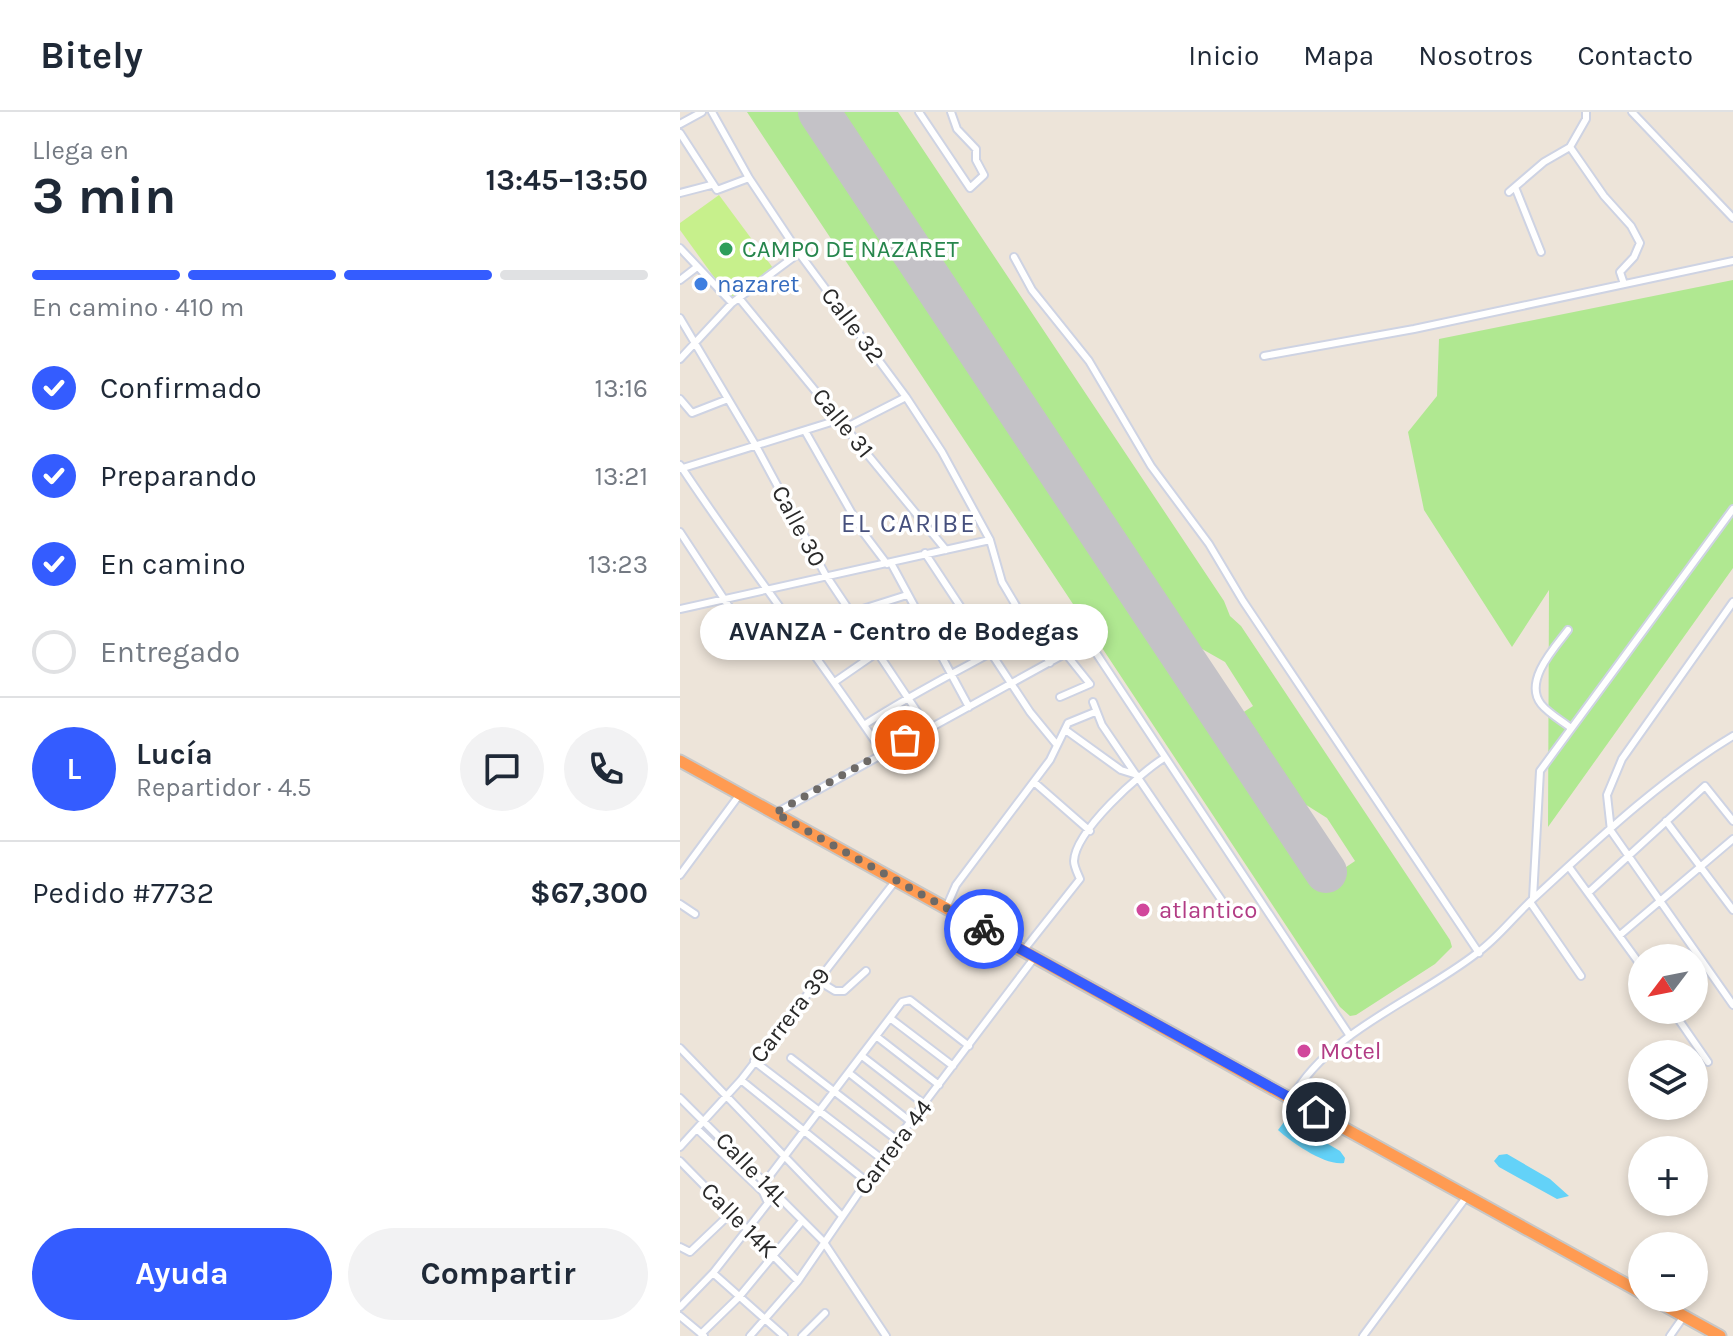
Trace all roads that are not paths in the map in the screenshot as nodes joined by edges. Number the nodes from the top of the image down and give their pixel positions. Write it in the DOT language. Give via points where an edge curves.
graph roads {
  1 [pos="702,112"];
  2 [pos="712,112"];
  3 [pos="919,112"];
  4 [pos="951,112"];
  5 [pos="1586,112"];
  6 [pos="1632,112"];
  7 [pos="680,124"];
  8 [pos="680,133"];
  9 [pos="1570,147"];
  10 [pos="749,178"];
  11 [pos="714,187"];
  12 [pos="680,193"];
  13 [pos="1733,218"];
  14 [pos="680,248"];
  15 [pos="1541,252"];
  16 [pos="799,253"];
  17 [pos="1014,257"];
  18 [pos="1733,261"];
  19 [pos="697,267"];
  20 [pos="680,280"];
  21 [pos="1624,284"];
  22 [pos="739,298"];
  23 [pos="732,303"];
  24 [pos="680,318"];
  25 [pos="695,341"];
  26 [pos="1264,356"];
  27 [pos="680,359"];
  28 [pos="906,397"];
  29 [pos="680,399"];
  30 [pos="728,399"];
  31 [pos="841,419"];
  32 [pos="847,427"];
  33 [pos="805,431"];
  34 [pos="756,446"];
  35 [pos="681,467"];
  36 [pos="1733,509"];
  37 [pos="680,532"];
  38 [pos="990,540"];
  39 [pos="946,550"];
  40 [pos="925,553"];
  41 [pos="889,564"];
  42 [pos="825,574"];
  43 [pos="767,589"];
  44 [pos="907,595"];
  45 [pos="723,600"];
  46 [pos="1733,602"];
  47 [pos="680,609"];
  48 [pos="949,612"];
  49 [pos="850,613"];
  50 [pos="924,628"];
  51 [pos="1568,630"];
  52 [pos="745,631"];
  53 [pos="1029,633"];
  54 [pos="800,637"];
  55 [pos="1088,641"];
  56 [pos="991,653"];
  57 [pos="1066,654"];
  58 [pos="878,655"];
  59 [pos="1050,663"];
  60 [pos="950,674"];
  61 [pos="836,681"];
  62 [pos="1011,683"];
  63 [pos="907,696"];
  64 [pos="1060,697"];
  65 [pos="1093,702"];
  66 [pos="969,707"];
  67 [pos="1095,712"];
  68 [pos="864,725"];
  69 [pos="928,728"];
  70 [pos="1571,728"];
  71 [pos="1067,731"];
  72 [pos="1733,736"];
  73 [pos="1057,745"];
  74 [pos="883,753"];
  75 [pos="1164,758"];
  76 [pos="680,759"];
  77 [pos="1137,775"];
  78 [pos="1034,782"];
  79 [pos="740,794"];
  80 [pos="775,813"];
  81 [pos="1666,821"];
  82 [pos="1733,821"];
  83 [pos="1090,831"];
  84 [pos="1611,831"];
  85 [pos="1733,839"];
  86 [pos="1628,855"];
  87 [pos="1699,866"];
  88 [pos="1569,867"];
  89 [pos="680,875"];
  90 [pos="896,880"];
  91 [pos="1588,893"];
  92 [pos="1532,900"];
  93 [pos="1659,900"];
  94 [pos="680,904"];
  95 [pos="946,908"];
  96 [pos="1733,909"];
  97 [pos="695,914"];
  98 [pos="1231,914"];
  99 [pos="1620,935"];
  100 [pos="1628,947"];
  101 [pos="1023,951"];
  102 [pos="1479,953"];
  103 [pos="1035,957"];
  104 [pos="866,971"];
  105 [pos="1581,976"];
  106 [pos="817,980"];
  107 [pos="1733,1005"];
  108 [pos="890,1018"];
  109 [pos="876,1036"];
  110 [pos="1350,1036"];
  111 [pos="969,1046"];
  112 [pos="680,1048"];
  113 [pos="862,1056"];
  114 [pos="791,1058"];
  115 [pos="754,1061"];
  116 [pos="953,1066"];
  117 [pos="849,1073"];
  118 [pos="741,1080"];
  119 [pos="939,1085"];
  120 [pos="835,1092"];
  121 [pos="680,1098"];
  122 [pos="725,1098"];
  123 [pos="1291,1099"];
  124 [pos="924,1104"];
  125 [pos="820,1112"];
  126 [pos="705,1121"];
  127 [pos="911,1122"];
  128 [pos="697,1129"];
  129 [pos="805,1133"];
  130 [pos="897,1140"];
  131 [pos="680,1147"];
  132 [pos="785,1157"];
  133 [pos="882,1159"];
  134 [pos="680,1161"];
  135 [pos="866,1181"];
  136 [pos="765,1182"];
  137 [pos="1467,1196"];
  138 [pos="731,1213"];
  139 [pos="842,1216"];
  140 [pos="802,1221"];
  141 [pos="747,1229"];
  142 [pos="823,1241"];
  143 [pos="680,1248"];
  144 [pos="773,1254"];
  145 [pos="713,1273"];
  146 [pos="798,1281"];
  147 [pos="1628,1285"];
  148 [pos="739,1297"];
  149 [pos="680,1307"];
  150 [pos="1677,1312"];
  151 [pos="825,1313"];
  152 [pos="680,1316"];
  153 [pos="1684,1316"];
  154 [pos="766,1319"];
  155 [pos="702,1335"];
  156 [pos="750,1336"];
  157 [pos="784,1336"];
  158 [pos="802,1336"];
  159 [pos="886,1336"];
  160 [pos="1363,1336"];
  161 [pos="1670,1336"];
  162 [pos="1720,1336"];
  1 -- 7 [label="street"];
  2 -- 10 [label="street, Calle 32"];
  3 -- 4 [label="street" via="970,188 984,175 976,149 957,129"];
  5 -- 9 [label="street"];
  6 -- 13 [label="street"];
  8 -- 11 [label="street"];
  9 -- 15 [label="street" via="1512,189"];
  9 -- 21 [label="street" via="1640,243 1620,272"];
  10 -- 11 [label="street"];
  10 -- 16 [label="street, Calle 32"];
  11 -- 12 [label="street"];
  14 -- 19 [label="street"];
  16 -- 22 [label="street"];
  16 -- 28 [label="street, Calle 32"];
  17 -- 102 [label="street" via="1032,290 1089,361 1151,466 1209,544"];
  18 -- 21 [label="street"];
  19 -- 20 [label="street"];
  19 -- 23 [label="street"];
  21 -- 26 [label="street"];
  22 -- 23 [label="street"];
  22 -- 31 [label="street, Calle 31"];
  23 -- 25 [label="street"];
  24 -- 25 [label="street, Calle 30"];
  25 -- 27 [label="street"];
  25 -- 30 [label="street, Calle 30"];
  28 -- 32 [label="street"];
  28 -- 38 [label="street, Calle 32"];
  29 -- 30 [label="street" via="692,413"];
  30 -- 34 [label="street, Calle 30"];
  31 -- 32 [label="street, Calle 31"];
  31 -- 33 [label="street"];
  32 -- 39 [label="street, Calle 31"];
  33 -- 34 [label="street"];
  33 -- 41 [label="street" via="862,531"];
  34 -- 35 [label="street"];
  34 -- 42 [label="street, Calle 30"];
  35 -- 43 [label="street"];
  36 -- 70 [label="street"];
  37 -- 45 [label="street"];
  38 -- 39 [label="street"];
  38 -- 53 [label="street, Calle 32" via="1002,582"];
  39 -- 40 [label="street"];
  40 -- 41 [label="street"];
  40 -- 56 [label="street"];
  41 -- 42 [label="street"];
  41 -- 44 [label="street"];
  42 -- 43 [label="street"];
  42 -- 49 [label="street, Calle 30"];
  43 -- 45 [label="street"];
  43 -- 54 [label="street"];
  44 -- 49 [label="street"];
  44 -- 50 [label="street"];
  45 -- 47 [label="street"];
  45 -- 52 [label="street"];
  46 -- 84 [label="street" via="1622,759 1607,795"];
  48 -- 50 [label="street"];
  49 -- 54 [label="street"];
  49 -- 58 [label="street, Calle 30"];
  50 -- 58 [label="street"];
  50 -- 60 [label="street"];
  51 -- 70 [label="street" via="1539,668 1538,696 1541,705"];
  53 -- 55 [label="street" via="1067,609"];
  53 -- 56 [label="street"];
  53 -- 59 [label="street, Calle 32"];
  54 -- 61 [label="street"];
  55 -- 57 [label="street"];
  55 -- 75 [label="street"];
  56 -- 60 [label="street"];
  56 -- 62 [label="street"];
  57 -- 59 [label="street"];
  57 -- 64 [label="street" via="1090,684"];
  58 -- 61 [label="street"];
  58 -- 63 [label="street, Calle 30"];
  59 -- 62 [label="street"];
  60 -- 63 [label="street"];
  60 -- 66 [label="street"];
  61 -- 68 [label="street"];
  62 -- 66 [label="street"];
  62 -- 73 [label="street"];
  63 -- 68 [label="street"];
  63 -- 69 [label="street, Calle 30"];
  65 -- 67 [label="street"];
  66 -- 69 [label="street"];
  67 -- 71 [label="street" via="1073,719"];
  67 -- 77 [label="street"];
  68 -- 74 [label="street"];
  69 -- 74 [label="street"];
  70 -- 92 [label="street" via="1540,771"];
  71 -- 73 [label="street"];
  71 -- 77 [label="street" via="1121,770"];
  72 -- 84 [label="street" via="1661,784"];
  73 -- 78 [label="street"];
  74 -- 80 [label="street"];
  75 -- 77 [label="street"];
  75 -- 110 [label="street"];
  76 -- 79 [label="highway"];
  77 -- 83 [label="street"];
  77 -- 98 [label="street"];
  78 -- 83 [label="street"];
  78 -- 95 [label="street" via="956,885"];
  79 -- 80 [label="highway"];
  79 -- 89 [label="street"];
  80 -- 90 [label="highway"];
  81 -- 82 [label="street" via="1705,786"];
  81 -- 86 [label="street"];
  81 -- 87 [label="street"];
  83 -- 101 [label="street" via="1074,862 1080,879"];
  84 -- 86 [label="street"];
  84 -- 88 [label="street"];
  85 -- 87 [label="street"];
  86 -- 91 [label="street"];
  86 -- 93 [label="street"];
  87 -- 93 [label="street"];
  87 -- 96 [label="street"];
  88 -- 91 [label="street"];
  88 -- 92 [label="street"];
  90 -- 95 [label="highway"];
  90 -- 106 [label="street, Carrera 39"];
  91 -- 99 [label="street"];
  92 -- 102 [label="street"];
  92 -- 105 [label="street"];
  93 -- 99 [label="street"];
  93 -- 107 [label="street"];
  94 -- 97 [label="street"];
  95 -- 101 [label="highway"];
  99 -- 100 [label="street"];
  101 -- 103 [label="highway"];
  102 -- 110 [label="street"];
  103 -- 111 [label="street, Carrera 44"];
  103 -- 123 [label="highway"];
  104 -- 106 [label="street" via="844,991"];
  106 -- 115 [label="street, Carrera 39"];
  108 -- 109 [label="street"];
  108 -- 111 [label="street" via="910,1000"];
  108 -- 116 [label="street"];
  109 -- 113 [label="street"];
  109 -- 119 [label="street"];
  110 -- 123 [label="street" via="1299,1084"];
  111 -- 116 [label="street, Carrera 44"];
  112 -- 122 [label="street"];
  113 -- 117 [label="street"];
  113 -- 124 [label="street"];
  114 -- 120 [label="street"];
  115 -- 118 [label="street, Carrera 39"];
  115 -- 125 [label="street"];
  116 -- 119 [label="street, Carrera 44"];
  117 -- 120 [label="street"];
  117 -- 127 [label="street"];
  118 -- 122 [label="street, Carrera 39"];
  118 -- 129 [label="street"];
  119 -- 124 [label="street, Carrera 44"];
  120 -- 125 [label="street"];
  120 -- 130 [label="street"];
  121 -- 126 [label="street, Calle 14L"];
  122 -- 126 [label="street, Carrera 39"];
  122 -- 132 [label="street"];
  123 -- 137 [label="highway"];
  124 -- 127 [label="street, Carrera 44"];
  125 -- 129 [label="street"];
  125 -- 133 [label="street"];
  126 -- 128 [label="street, Carrera 39"];
  126 -- 136 [label="street, Calle 14L"];
  127 -- 130 [label="street, Carrera 44"];
  128 -- 131 [label="street, Carrera 39"];
  128 -- 141 [label="street" via="768,1198"];
  129 -- 132 [label="street"];
  129 -- 135 [label="street"];
  130 -- 133 [label="street, Carrera 44"];
  132 -- 136 [label="street"];
  132 -- 139 [label="street"];
  133 -- 135 [label="street, Carrera 44"];
  134 -- 138 [label="street, Calle 14K"];
  135 -- 139 [label="street, Carrera 44"];
  136 -- 140 [label="street, Calle 14L"];
  137 -- 147 [label="highway"];
  137 -- 160 [label="street"];
  138 -- 141 [label="street, Calle 14K"];
  138 -- 143 [label="street" via="698,1247 690,1252"];
  139 -- 142 [label="street, Carrera 44"];
  140 -- 142 [label="street, Calle 14L"];
  140 -- 144 [label="street"];
  141 -- 144 [label="street, Calle 14K"];
  141 -- 145 [label="street"];
  142 -- 146 [label="street, Carrera 44"];
  142 -- 159 [label="street, Calle 14L"];
  144 -- 146 [label="street, Calle 14K"];
  144 -- 148 [label="street"];
  145 -- 148 [label="street"];
  145 -- 149 [label="street"];
  146 -- 154 [label="street, Carrera 44"];
  148 -- 154 [label="street"];
  148 -- 155 [label="street"];
  150 -- 153 [label="highway"];
  151 -- 158 [label="street"];
  152 -- 155 [label="street"];
  153 -- 161 [label="street"];
  153 -- 162 [label="highway"];
  154 -- 156 [label="street, Carrera 44"];
  154 -- 157 [label="street"];
}
